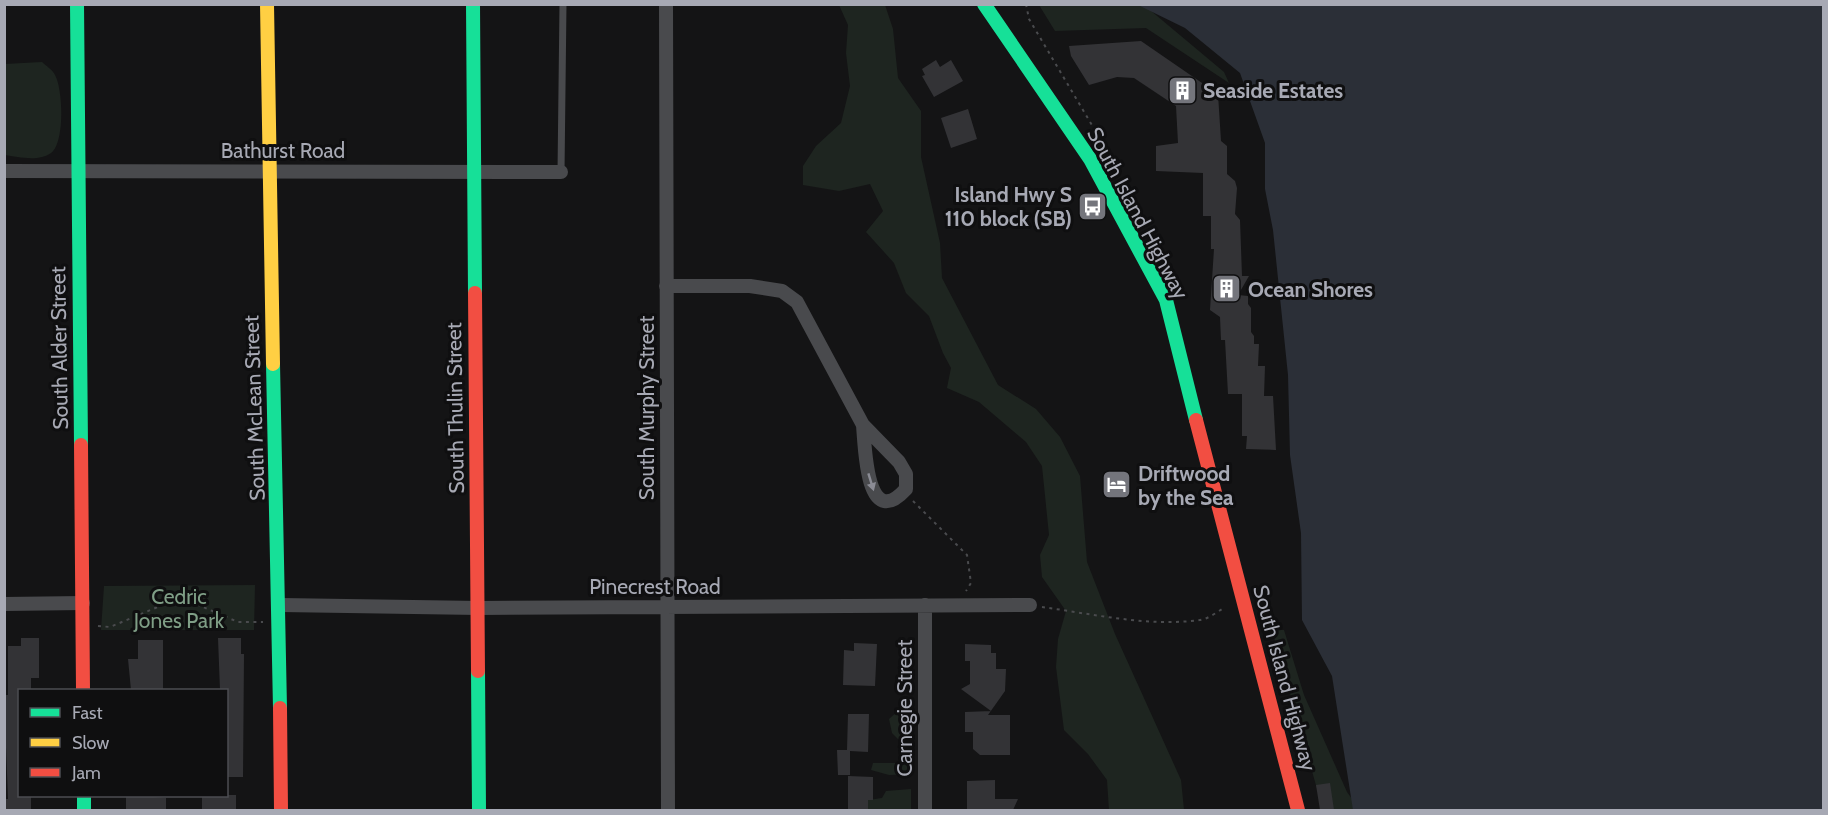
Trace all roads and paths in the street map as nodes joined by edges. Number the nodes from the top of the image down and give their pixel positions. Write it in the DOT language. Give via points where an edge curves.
graph roads {
  1 [pos="77,4"];
  2 [pos="267,4"];
  3 [pos="473,4"];
  4 [pos="563,4"];
  5 [pos="666,4"];
  6 [pos="984,4"];
  7 [pos="4,171"];
  8 [pos="78,171"];
  9 [pos="268,171"];
  10 [pos="473,172"];
  11 [pos="561,172"];
  12 [pos="666,286"];
  13 [pos="863,425"];
  14 [pos="903,492"];
  15 [pos="4,603"];
  16 [pos="83,603"];
  17 [pos="281,605"];
  18 [pos="925,605"];
  19 [pos="956,605"];
  20 [pos="1030,605"];
  21 [pos="667,607"];
  22 [pos="1226,607"];
  23 [pos="479,608"];
  24 [pos="281,622"];
  25 [pos="83,626"];
  26 [pos="83,689"];
  27 [pos="281,810"];
  28 [pos="478,810"];
  29 [pos="668,810"];
  30 [pos="925,810"];
  31 [pos="1298,810"];
  1 -- 8 [label="street, South Alder Street"];
  2 -- 9 [label="street, South McLean Street"];
  3 -- 10 [label="street, South Thulin Street"];
  4 -- 11 [label="lane"];
  5 -- 12 [label="street, South Murphy Street"];
  6 -- 31 [label="street, South Island Highway" via="1090,159 1166,300"];
  7 -- 8 [label="street, Bathurst Road"];
  8 -- 9 [label="street, Bathurst Road"];
  8 -- 16 [label="street, South Alder Street"];
  9 -- 10 [label="street, Bathurst Road"];
  9 -- 17 [label="street, South McLean Street"];
  10 -- 11 [label="street, Bathurst Road"];
  10 -- 23 [label="street, South Thulin Street"];
  12 -- 13 [label="street" via="750,286 782,291 797,302"];
  12 -- 21 [label="street, South Murphy Street"];
  13 -- 14 [label="street" via="899,462 906,474"];
  13 -- 14 [label="street, one-way" via="870,487 888,501"];
  14 -- 19 [label="path" via="968,555 971,583"];
  15 -- 16 [label="street"];
  16 -- 25 [label="street, South Alder Street"];
  17 -- 23 [label="street, Pinecrest Road"];
  17 -- 24 [label="street, South McLean Street"];
  18 -- 19 [label="street, Pinecrest Road"];
  18 -- 21 [label="street, Pinecrest Road"];
  18 -- 30 [label="street, Carnegie Street"];
  19 -- 20 [label="street, Pinecrest Road"];
  20 -- 22 [label="path" via="1131,619 1168,620 1202,620"];
  21 -- 23 [label="street, Pinecrest Road"];
  21 -- 29 [label="street, South Murphy Street"];
  23 -- 28 [label="street, South Thulin Street"];
  24 -- 25 [label="path" via="238,622 189,601 172,601 110,627"];
  24 -- 27 [label="street, South McLean Street"];
  25 -- 26 [label="street, South Alder Street"];
}
